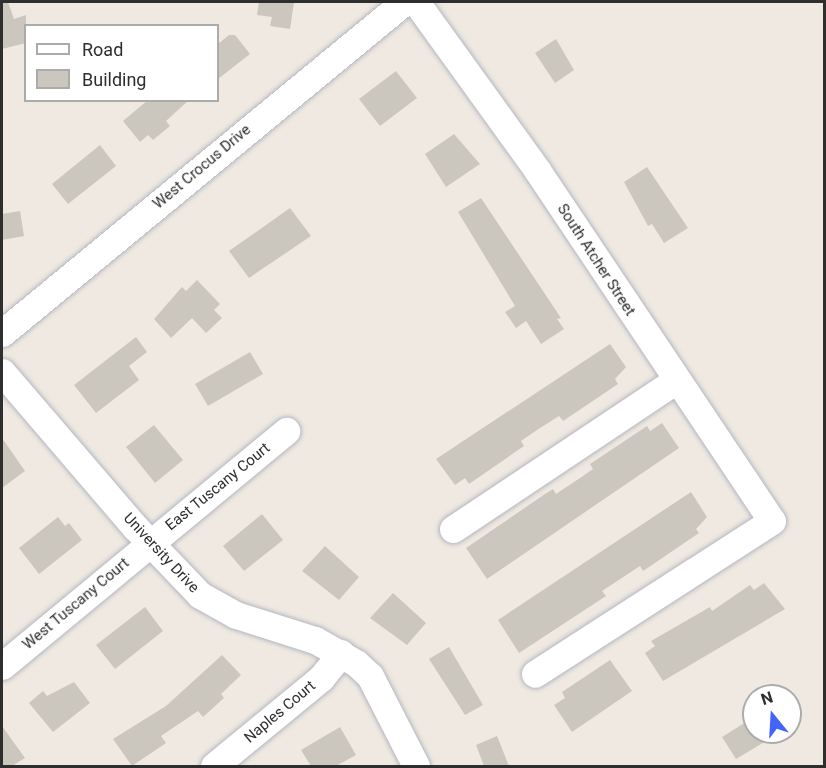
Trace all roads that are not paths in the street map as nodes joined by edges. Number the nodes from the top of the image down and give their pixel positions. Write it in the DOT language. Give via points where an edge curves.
graph roads {
  1 [pos="404,2"];
  2 [pos="416,2"];
  3 [pos="2,333"];
  4 [pos="2,372"];
  5 [pos="676,380"];
  6 [pos="285,431"];
  7 [pos="453,529"];
  8 [pos="151,543"];
  9 [pos="341,653"];
  10 [pos="2,666"];
  11 [pos="535,674"];
  12 [pos="214,766"];
  13 [pos="416,766"];
  1 -- 3 [label="street, West Crocus Drive"];
  2 -- 5 [label="street, South Atcher Street" via="537,170"];
  4 -- 8 [label="street, University Drive"];
  5 -- 7 [label="street"];
  5 -- 11 [label="street, South Atcher Street" via="772,521"];
  6 -- 8 [label="street, East Tuscany Court"];
  8 -- 9 [label="street, University Drive" via="200,595 236,615 315,640"];
  8 -- 10 [label="street, West Tuscany Court"];
  9 -- 12 [label="street, Naples Court" via="321,678"];
  9 -- 13 [label="street, University Drive" via="370,676"];
}
